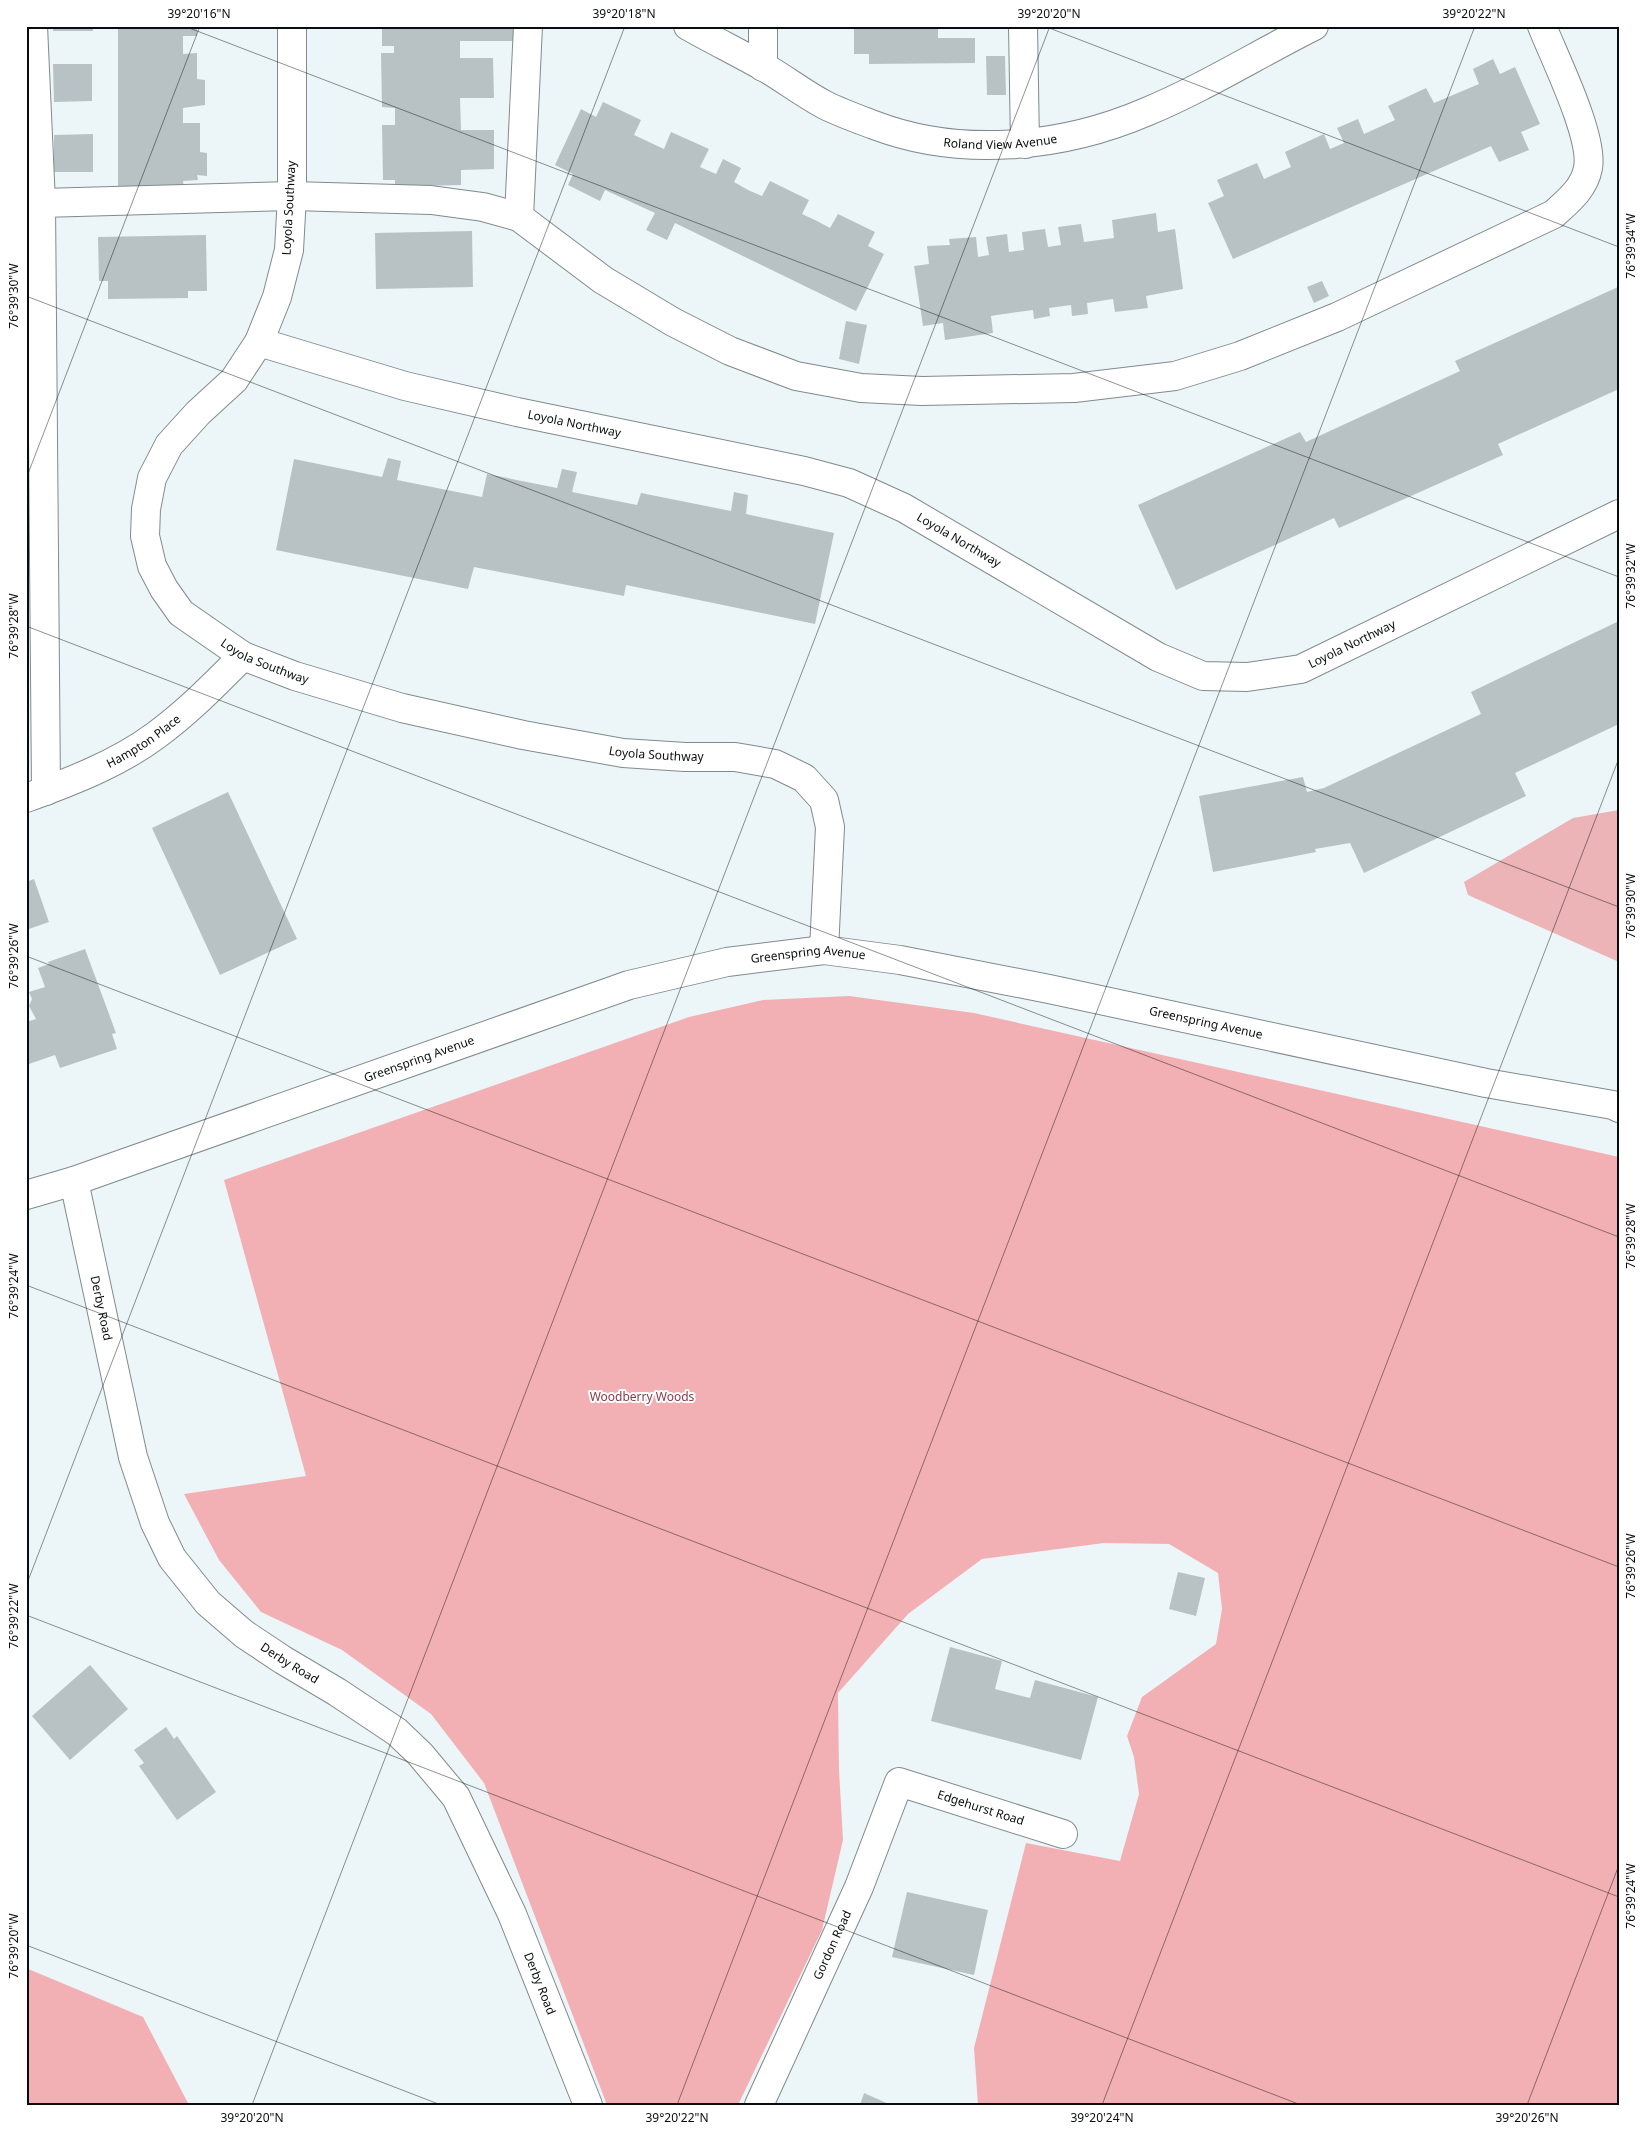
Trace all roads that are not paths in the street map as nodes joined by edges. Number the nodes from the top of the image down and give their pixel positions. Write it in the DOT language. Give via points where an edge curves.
graph roads {
  1 [pos="33,26"];
  2 [pos="292,26"];
  3 [pos="528,26"];
  4 [pos="688,26"];
  5 [pos="763,26"];
  6 [pos="1023,26"];
  7 [pos="1314,26"];
  8 [pos="1542,26"];
  9 [pos="1280,35"];
  10 [pos="763,67"];
  11 [pos="1025,144"];
  12 [pos="292,196"];
  13 [pos="41,204"];
  14 [pos="518,217"];
  15 [pos="260,342"];
  16 [pos="1619,514"];
  17 [pos="243,656"];
  18 [pos="36,794"];
  19 [pos="824,950"];
  20 [pos="1617,1106"];
  21 [pos="74,1181"];
  22 [pos="26,1195"];
  23 [pos="899,1782"];
  24 [pos="1063,1834"];
  25 [pos="588,2105"];
  26 [pos="759,2105"];
  1 -- 13 [label="street"];
  2 -- 12 [label="street, Loyola Southway"];
  3 -- 14 [label="street"];
  4 -- 10 [label="street, Roland View Avenue"];
  5 -- 10 [label="street"];
  6 -- 11 [label="street"];
  7 -- 9 [label="street, Roland View Avenue"];
  8 -- 14 [label="street" via="1582,126 1589,152 1588,170 1577,193 1554,214 1337,317 1240,356 1175,376 1074,388 922,391 861,388 796,376 730,351 673,322 603,280"];
  9 -- 11 [label="street, Roland View Avenue" via="1201,87 1145,113 1086,132"];
  10 -- 11 [label="street, Roland View Avenue" via="826,105 876,126 925,140 970,145"];
  12 -- 13 [label="street"];
  12 -- 14 [label="street" via="431,200 483,207"];
  12 -- 15 [label="street, Loyola Southway" via="289,250 277,297"];
  13 -- 18 [label="street"];
  15 -- 16 [label="street, Loyola Northway" via="404,386 849,483 904,508 1158,657 1203,676 1247,677 1301,669"];
  15 -- 17 [label="street, Loyola Southway" via="234,380 169,445 152,478 146,509 145,536 152,566 164,589 181,613"];
  17 -- 18 [label="street, Hampton Place" via="199,700 154,737 107,765"];
  17 -- 19 [label="street, Loyola Southway" via="295,676 402,708 523,735 624,752 735,757 775,764 804,778 824,800 830,827"];
  19 -- 20 [label="street, Greenspring Avenue" via="900,960 1049,989 1486,1083"];
  19 -- 21 [label="street, Greenspring Avenue" via="727,962 629,985"];
  21 -- 22 [label="street, Greenspring Avenue"];
  21 -- 25 [label="street, Derby Road" via="134,1457 155,1524 172,1558 208,1603 244,1634 397,1732 456,1797 512,1914"];
  23 -- 24 [label="street, Edgehurst Road"];
  23 -- 26 [label="street, Gordon Road" via="859,1887"];
}
